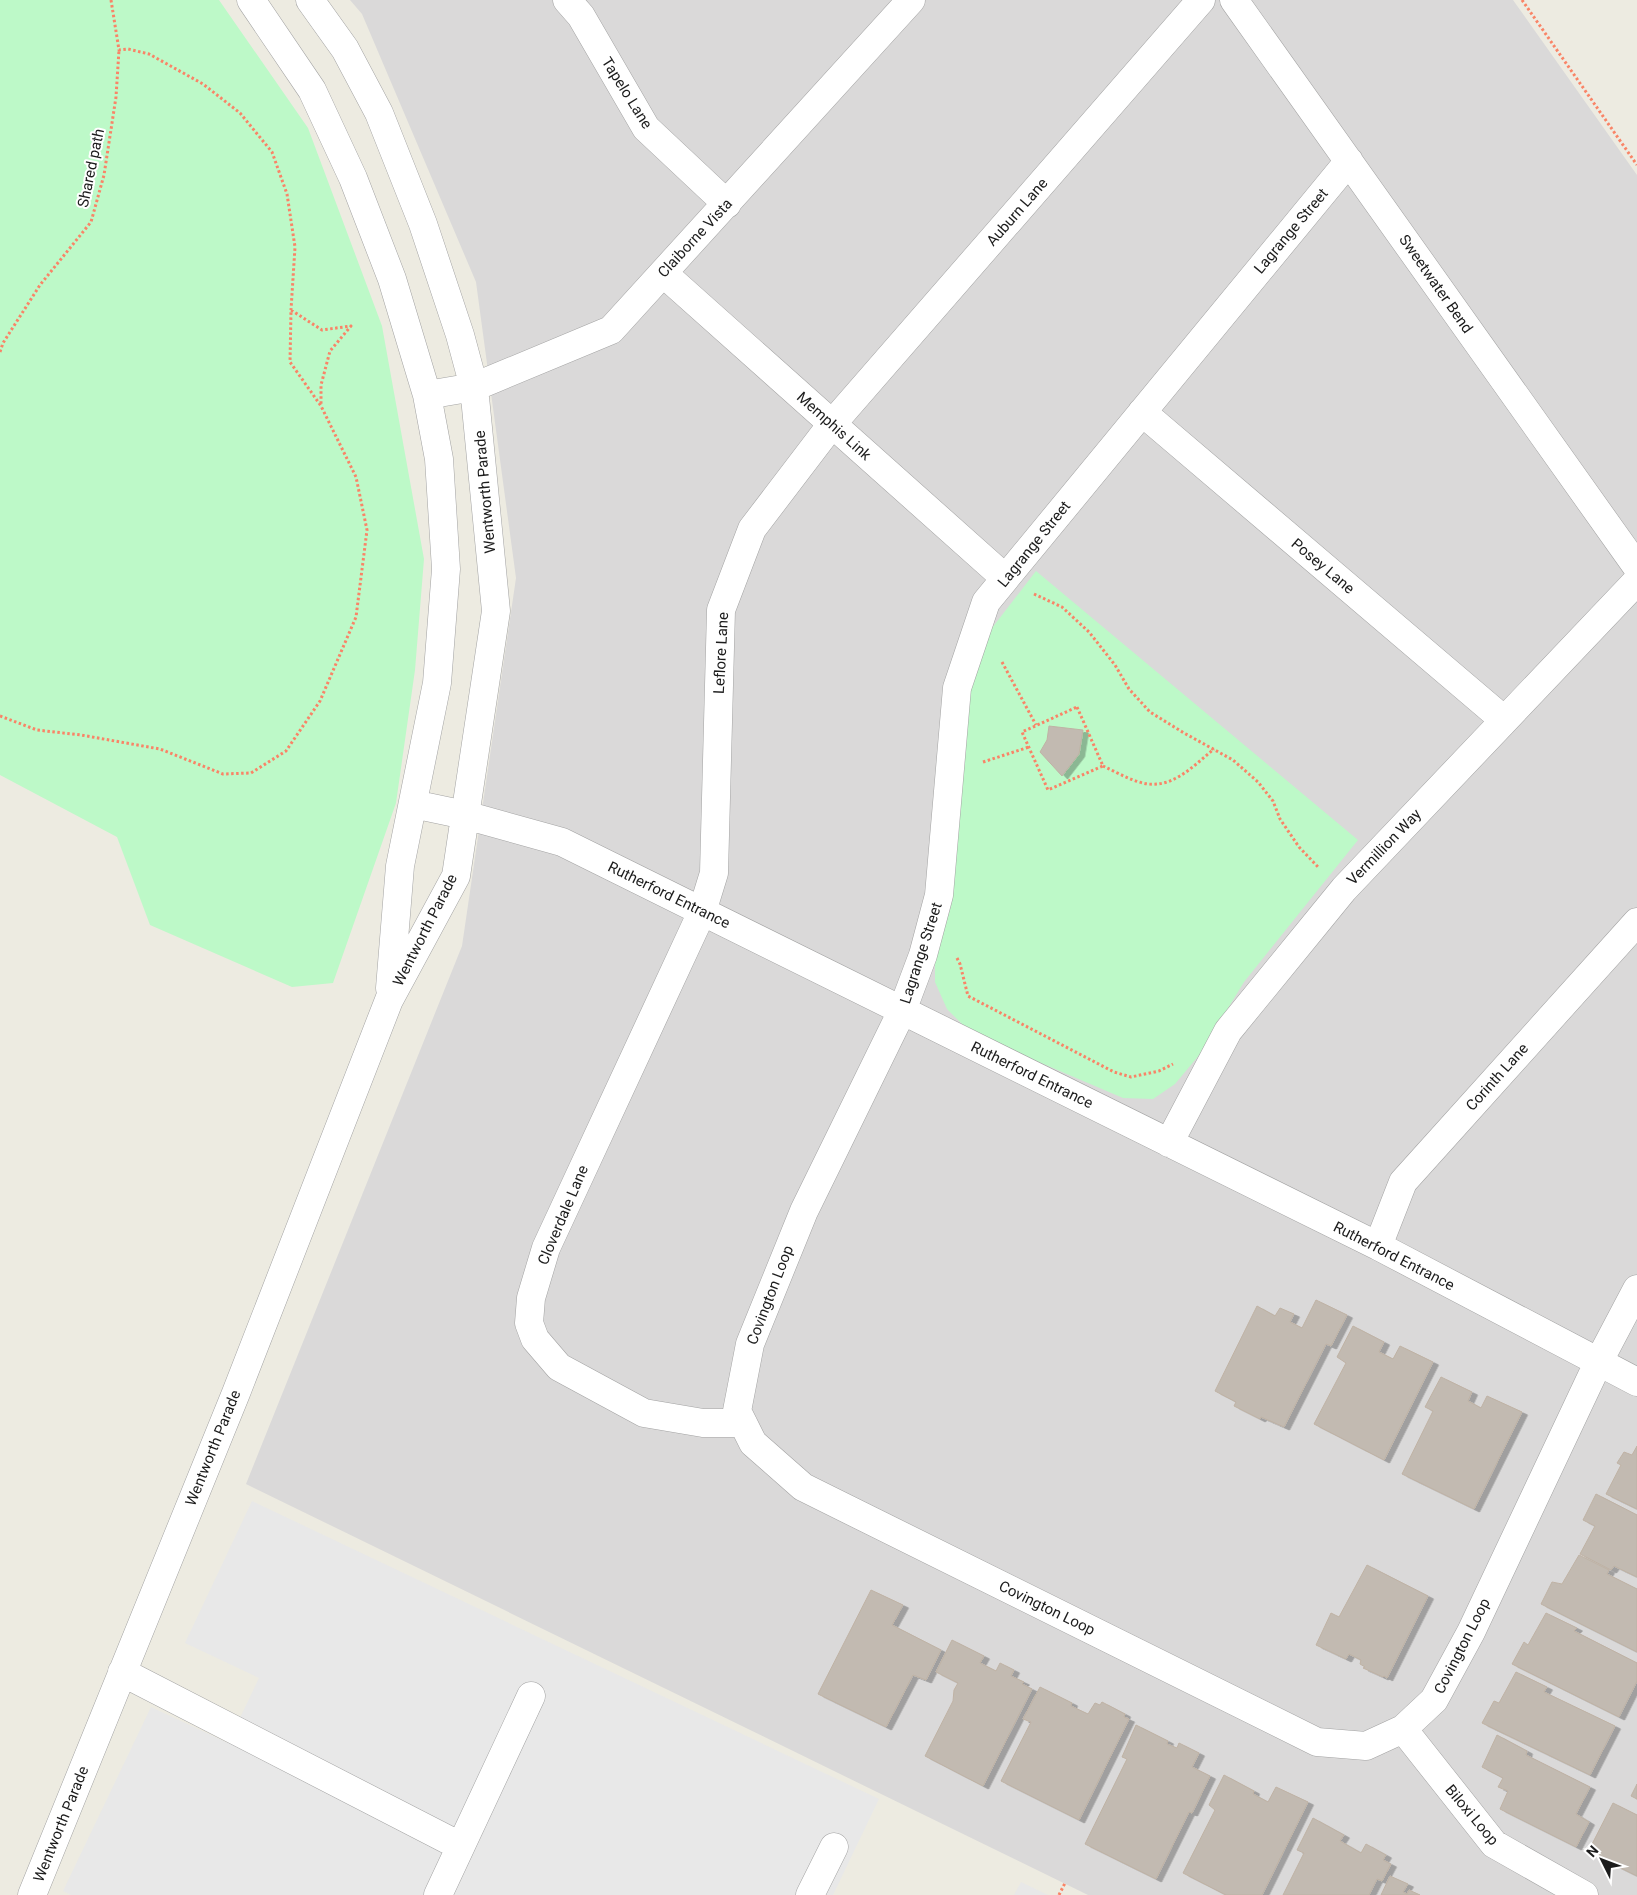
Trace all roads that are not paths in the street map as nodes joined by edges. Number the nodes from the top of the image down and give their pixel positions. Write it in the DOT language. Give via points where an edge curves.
graph roads {
  1 [pos="310,0"];
  2 [pos="911,0"];
  3 [pos="1201,0"];
  4 [pos="1234,0"];
  5 [pos="263,5"];
  6 [pos="581,5"];
  7 [pos="1349,161"];
  8 [pos="727,204"];
  9 [pos="663,273"];
  10 [pos="474,387"];
  11 [pos="427,395"];
  12 [pos="1142,412"];
  13 [pos="832,424"];
  14 [pos="1637,567"];
  15 [pos="1005,578"];
  16 [pos="1637,581"];
  17 [pos="1504,720"];
  18 [pos="413,804"];
  19 [pos="465,815"];
  20 [pos="702,912"];
  21 [pos="1637,922"];
  22 [pos="389,1000"];
  23 [pos="902,1011"];
  24 [pos="1169,1143"];
  25 [pos="1378,1246"];
  26 [pos="1637,1289"];
  27 [pos="1598,1363"];
  28 [pos="1637,1382"];
  29 [pos="743,1422"];
  30 [pos="122,1672"];
  31 [pos="531,1696"];
  32 [pos="1403,1729"];
  33 [pos="460,1846"];
  34 [pos="834,1847"];
  35 [pos="32,1895"];
  36 [pos="438,1895"];
  37 [pos="810,1895"];
  38 [pos="1584,1895"];
  1 -- 10 [label="street, Wentworth Parade" via="345,49 379,112 423,224"];
  2 -- 8 [label="street, Claiborne Vista"];
  3 -- 13 [label="street, Auburn Lane"];
  4 -- 7 [label="street, Sweetwater Bend"];
  5 -- 11 [label="street, Wentworth Parade" via="312,90 353,178 392,279"];
  6 -- 8 [label="street, Tapelo Lane" via="646,128"];
  7 -- 12 [label="street, Lagrange Street"];
  7 -- 14 [label="street, Sweetwater Bend"];
  8 -- 9 [label="street, Claiborne Vista"];
  9 -- 10 [label="street, Claiborne Vista" via="611,330"];
  9 -- 13 [label="street, Memphis Link"];
  10 -- 11 [label="street, Claiborne Vista"];
  10 -- 19 [label="street, Wentworth Parade" via="496,611"];
  11 -- 18 [label="street, Wentworth Parade" via="439,459 446,569 437,683"];
  12 -- 15 [label="street, Lagrange Street"];
  12 -- 17 [label="street, Posey Lane"];
  13 -- 15 [label="street, Memphis Link"];
  13 -- 20 [label="street, Leflore Lane" via="752,529 721,610 714,873"];
  15 -- 23 [label="street, Lagrange Street" via="986,602 956,688 939,895 923,956"];
  16 -- 17 [label="street, Vermillion Way"];
  17 -- 24 [label="street, Vermillion Way" via="1344,889 1228,1031"];
  18 -- 19 [label="street, Rutherford Entrance"];
  18 -- 22 [label="street, Wentworth Parade" via="400,866"];
  19 -- 20 [label="street, Rutherford Entrance" via="562,842"];
  19 -- 22 [label="street, Wentworth Parade" via="456,876"];
  20 -- 23 [label="street, Rutherford Entrance"];
  20 -- 29 [label="street, Cloverdale Lane" via="546,1248 531,1298 529,1323 535,1339 560,1367 644,1413 703,1423"];
  21 -- 25 [label="street, Corinth Lane" via="1403,1182"];
  22 -- 30 [label="street, Wentworth Parade" via="236,1393"];
  23 -- 24 [label="street, Rutherford Entrance"];
  23 -- 29 [label="street, Covington Loop" via="804,1211 750,1344 737,1411"];
  24 -- 25 [label="street, Rutherford Entrance"];
  25 -- 27 [label="street, Rutherford Entrance"];
  26 -- 27 [label="street"];
  27 -- 28 [label="street, Rutherford Entrance"];
  27 -- 32 [label="street, Covington Loop" via="1471,1632 1434,1700"];
  29 -- 32 [label="street, Covington Loop" via="753,1443 803,1487 1317,1742 1366,1746"];
  30 -- 33 [label="street"];
  30 -- 35 [label="street, Wentworth Parade"];
  31 -- 33 [label="street"];
  32 -- 38 [label="street, Biloxi Loop" via="1494,1844"];
  33 -- 36 [label="street"];
  34 -- 37 [label="street"];
}
